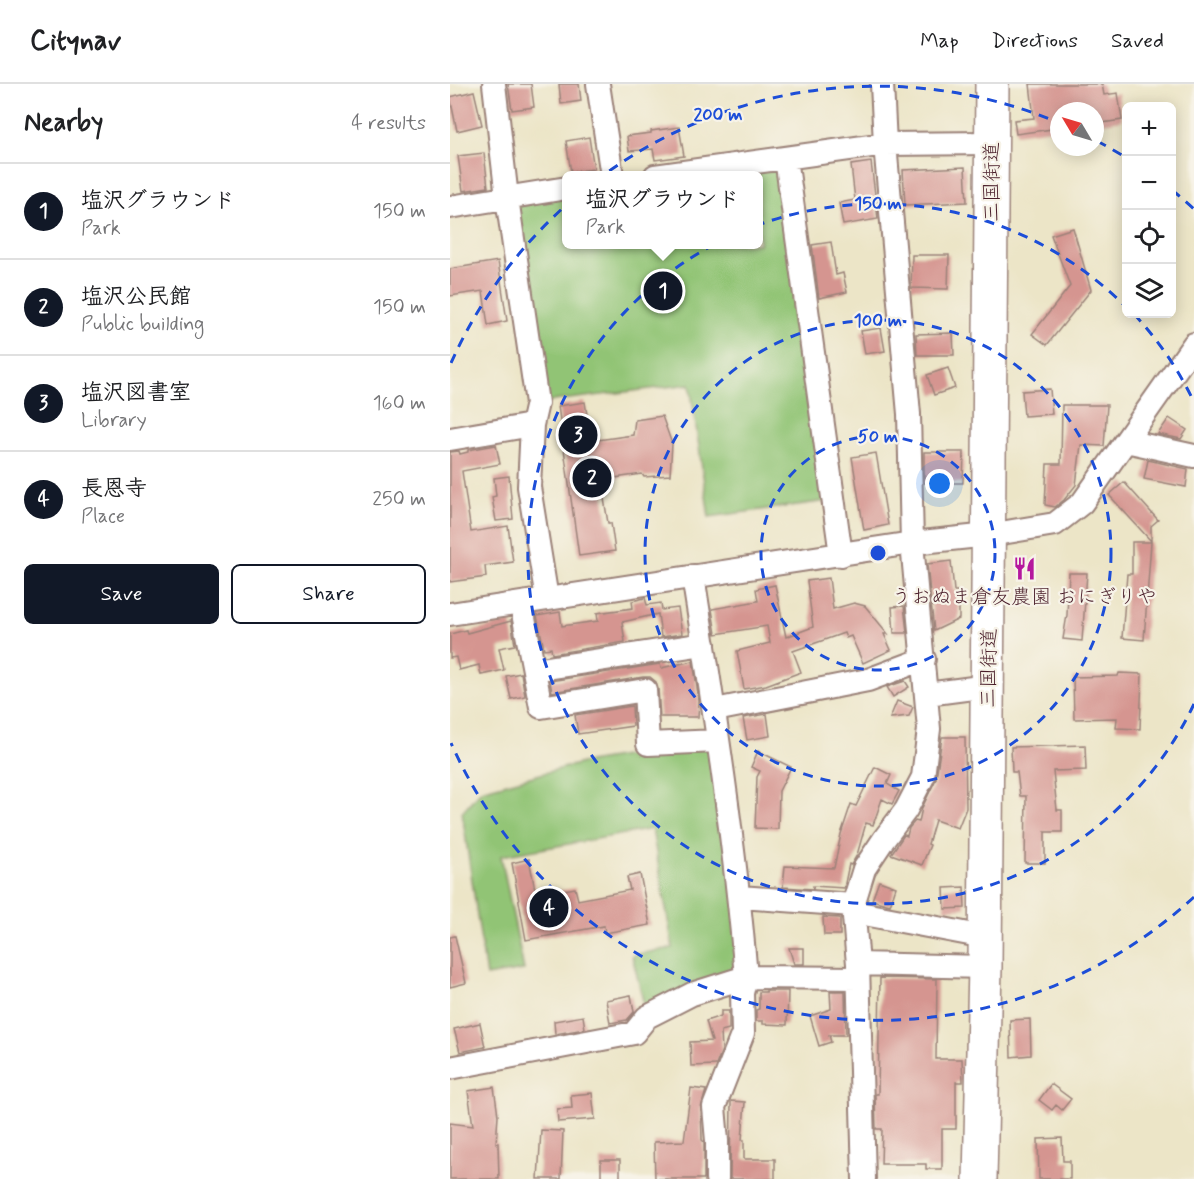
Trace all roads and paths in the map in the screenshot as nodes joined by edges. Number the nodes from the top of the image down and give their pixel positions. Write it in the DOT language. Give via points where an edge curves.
graph roads {
  1 [pos="494,84"];
  2 [pos="598,84"];
  3 [pos="603,84"];
  4 [pos="882,84"];
  5 [pos="992,84"];
  6 [pos="991,143"];
  7 [pos="885,144"];
  8 [pos="786,158"];
  9 [pos="611,171"];
  10 [pos="691,171"];
  11 [pos="562,190"];
  12 [pos="507,198"];
  13 [pos="450,207"];
  14 [pos="1194,344"];
  15 [pos="532,425"];
  16 [pos="450,440"];
  17 [pos="1126,441"];
  18 [pos="1194,456"];
  19 [pos="989,535"];
  20 [pos="912,543"];
  21 [pos="841,555"];
  22 [pos="693,576"];
  23 [pos="547,599"];
  24 [pos="521,603"];
  25 [pos="450,614"];
  26 [pos="704,644"];
  27 [pos="924,659"];
  28 [pos="534,670"];
  29 [pos="988,686"];
  30 [pos="927,694"];
  31 [pos="715,710"];
  32 [pos="718,741"];
  33 [pos="740,897"];
  34 [pos="854,908"];
  35 [pos="985,952"];
  36 [pos="858,971"];
  37 [pos="746,977"];
  38 [pos="450,1068"];
  39 [pos="717,1179"];
  40 [pos="864,1179"];
  41 [pos="980,1179"];
  1 -- 12 [label="street"];
  2 -- 3 [label="street"];
  2 -- 9 [label="street"];
  4 -- 7 [label="street"];
  5 -- 6 [label="highway, 三国街道"];
  6 -- 7 [label="street"];
  6 -- 19 [label="highway, 三国街道"];
  7 -- 8 [label="street"];
  7 -- 20 [label="street" via="909,414"];
  8 -- 10 [label="street"];
  8 -- 21 [label="street"];
  11 -- 12 [label="street"];
  12 -- 13 [label="street"];
  12 -- 15 [label="street" via="537,403"];
  14 -- 17 [label="street"];
  15 -- 16 [label="street"];
  15 -- 23 [label="street" via="530,488"];
  17 -- 18 [label="street"];
  17 -- 19 [label="street" via="1082,503 1055,524"];
  19 -- 20 [label="street"];
  19 -- 29 [label="highway, 三国街道"];
  20 -- 21 [label="street"];
  20 -- 27 [label="street"];
  21 -- 22 [label="street"];
  22 -- 23 [label="street"];
  22 -- 26 [label="street"];
  23 -- 24 [label="street"];
  24 -- 25 [label="street"];
  24 -- 28 [label="street"];
  26 -- 28 [label="street"];
  26 -- 31 [label="street"];
  27 -- 30 [label="street"];
  27 -- 31 [label="street" via="868,680"];
  28 -- 32 [label="street" via="541,707 645,690 648,744"];
  29 -- 30 [label="street"];
  29 -- 35 [label="highway, 三国街道"];
  30 -- 34 [label="street" via="929,729 923,777 906,810 864,869"];
  31 -- 32 [label="street"];
  32 -- 33 [label="street"];
  33 -- 34 [label="street"];
  33 -- 37 [label="street"];
  34 -- 35 [label="street"];
  34 -- 36 [label="street"];
  35 -- 36 [label="street"];
  35 -- 41 [label="highway, 三国街道"];
  36 -- 37 [label="street"];
  36 -- 40 [label="street"];
  37 -- 38 [label="street" via="692,994 647,1017 634,1033"];
  37 -- 39 [label="street" via="742,1033 714,1107"];
}
